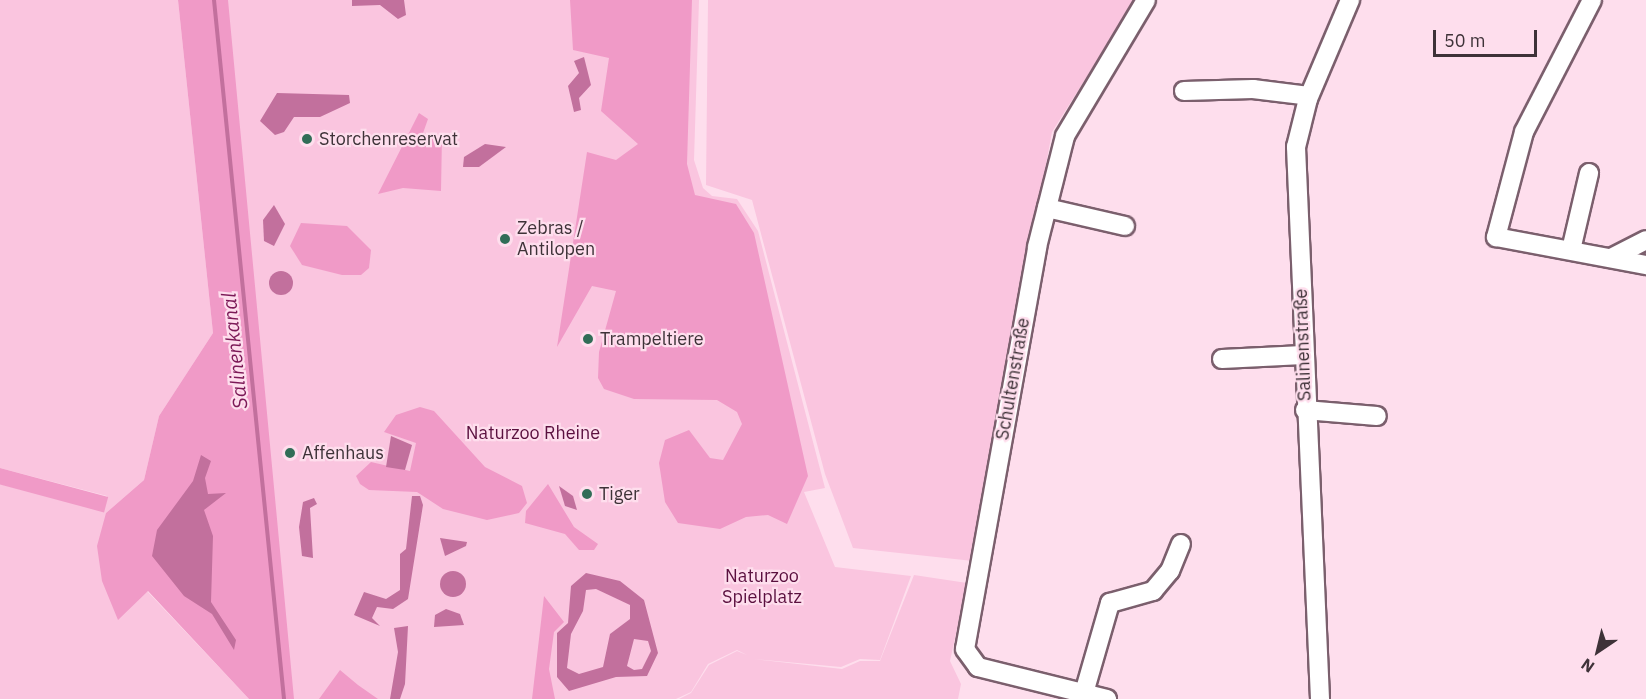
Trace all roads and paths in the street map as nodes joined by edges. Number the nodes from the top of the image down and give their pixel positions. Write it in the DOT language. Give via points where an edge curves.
graph roads {
  1 [pos="1146,0"];
  2 [pos="1350,0"];
  3 [pos="1588,1"];
  4 [pos="1184,91"];
  5 [pos="1309,96"];
  6 [pos="1590,173"];
  7 [pos="1047,208"];
  8 [pos="1125,226"];
  9 [pos="1646,240"];
  10 [pos="1571,250"];
  11 [pos="1611,258"];
  12 [pos="1646,265"];
  13 [pos="1303,355"];
  14 [pos="1221,358"];
  15 [pos="1305,410"];
  16 [pos="1377,416"];
  17 [pos="1180,544"];
  18 [pos="1084,693"];
  19 [pos="1107,699"];
  20 [pos="1320,699"];
  1 -- 7 [label="street, Schultenstraße" via="1065,136"];
  2 -- 5 [label="street, Salinenstraße"];
  3 -- 10 [label="street" via="1524,132 1496,237"];
  4 -- 5 [label="street" via="1253,89"];
  5 -- 13 [label="street, Salinenstraße" via="1296,147"];
  6 -- 10 [label="street"];
  7 -- 8 [label="street"];
  7 -- 18 [label="street, Schultenstraße" via="966,656 987,670"];
  9 -- 11 [label="street"];
  10 -- 11 [label="street"];
  11 -- 12 [label="street"];
  13 -- 14 [label="street"];
  13 -- 15 [label="street, Salinenstraße"];
  15 -- 16 [label="street"];
  15 -- 20 [label="street, Salinenstraße"];
  17 -- 18 [label="street" via="1170,571 1153,591 1110,603"];
  18 -- 19 [label="street, Schultenstraße"];
}
